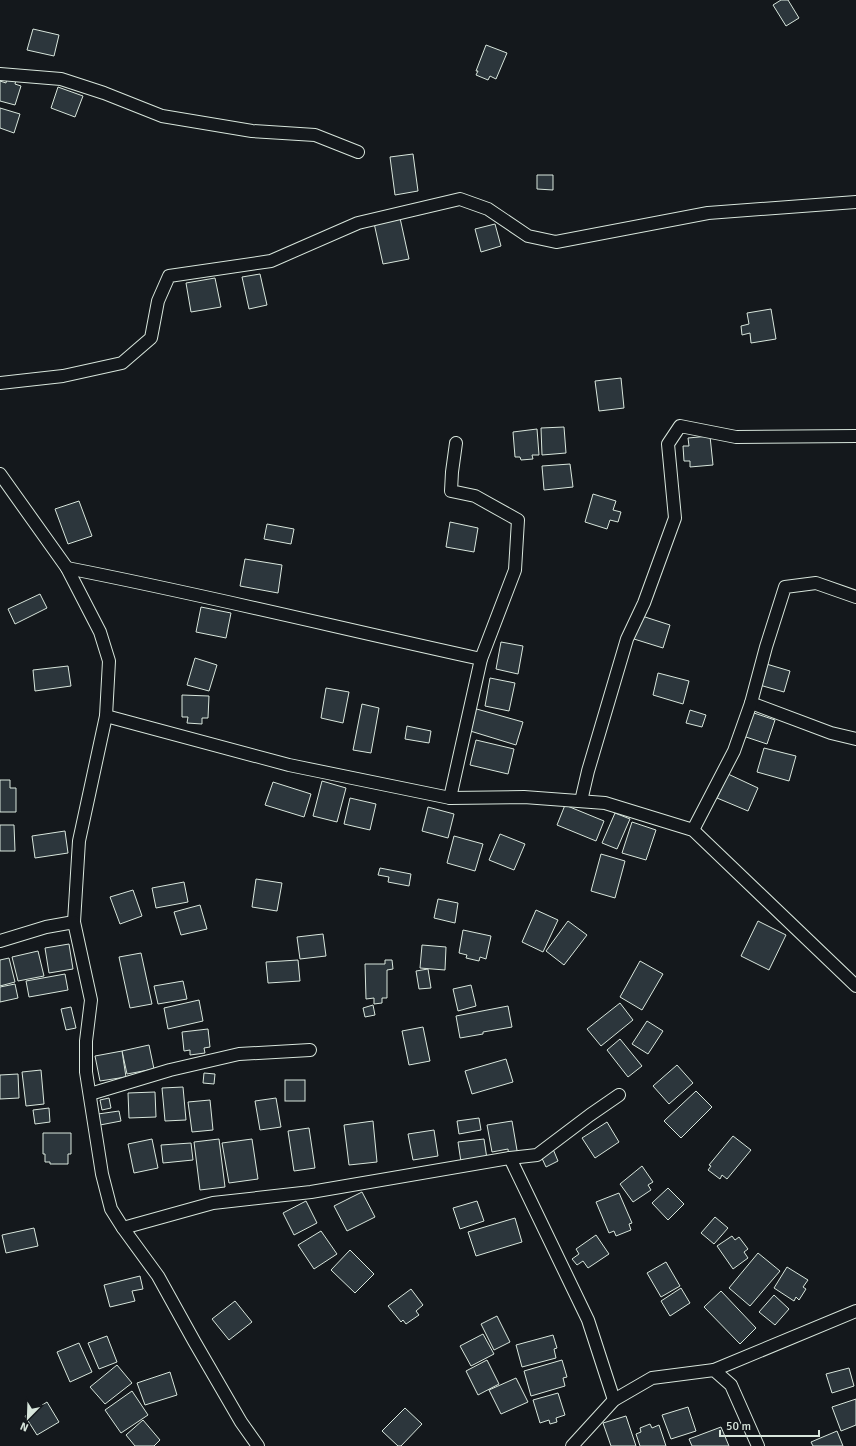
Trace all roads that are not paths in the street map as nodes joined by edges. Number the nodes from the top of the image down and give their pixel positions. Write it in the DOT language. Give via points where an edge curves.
graph roads {
  1 [pos="0,74"];
  2 [pos="358,152"];
  3 [pos="856,202"];
  4 [pos="0,383"];
  5 [pos="856,436"];
  6 [pos="456,443"];
  7 [pos="0,474"];
  8 [pos="67,568"];
  9 [pos="856,597"];
  10 [pos="481,659"];
  11 [pos="751,702"];
  12 [pos="106,716"];
  13 [pos="856,739"];
  14 [pos="450,798"];
  15 [pos="581,801"];
  16 [pos="693,830"];
  17 [pos="74,922"];
  18 [pos="0,941"];
  19 [pos="856,986"];
  20 [pos="310,1050"];
  21 [pos="90,1094"];
  22 [pos="619,1095"];
  23 [pos="510,1158"];
  24 [pos="123,1228"];
  25 [pos="856,1311"];
  26 [pos="714,1370"];
  27 [pos="614,1400"];
  28 [pos="258,1446"];
  29 [pos="572,1446"];
  30 [pos="758,1446"];
  1 -- 2 [label="street" via="61,79 162,116 252,130 315,135"];
  3 -- 4 [label="street" via="708,213 556,242 528,236 488,209 460,199 358,223 271,261 169,276 158,301 151,338 122,363 63,376"];
  5 -- 15 [label="street" via="736,437 680,426 668,444 675,518 644,603 627,639"];
  6 -- 10 [label="street" via="451,491 475,496 518,520 515,570"];
  7 -- 8 [label="street"];
  8 -- 10 [label="street" via="168,588"];
  8 -- 12 [label="street" via="100,632 109,661"];
  9 -- 11 [label="street" via="816,582 785,587"];
  10 -- 14 [label="street"];
  11 -- 13 [label="street" via="831,733"];
  11 -- 16 [label="street" via="734,751"];
  12 -- 14 [label="street" via="288,765"];
  12 -- 17 [label="street" via="79,841"];
  14 -- 15 [label="street" via="524,797"];
  15 -- 16 [label="street" via="605,803"];
  16 -- 19 [label="street"];
  17 -- 18 [label="street" via="46,927"];
  17 -- 21 [label="street" via="91,1000 86,1042 86,1072"];
  20 -- 21 [label="street" via="239,1054 170,1070"];
  21 -- 24 [label="street" via="102,1174 111,1209"];
  22 -- 23 [label="street" via="537,1155"];
  23 -- 24 [label="street" via="311,1192 213,1203"];
  23 -- 27 [label="street" via="588,1320"];
  24 -- 28 [label="street" via="158,1276 237,1416"];
  25 -- 26 [label="street"];
  26 -- 27 [label="street" via="652,1378"];
  26 -- 30 [label="street" via="731,1384"];
  27 -- 29 [label="street"];
}
